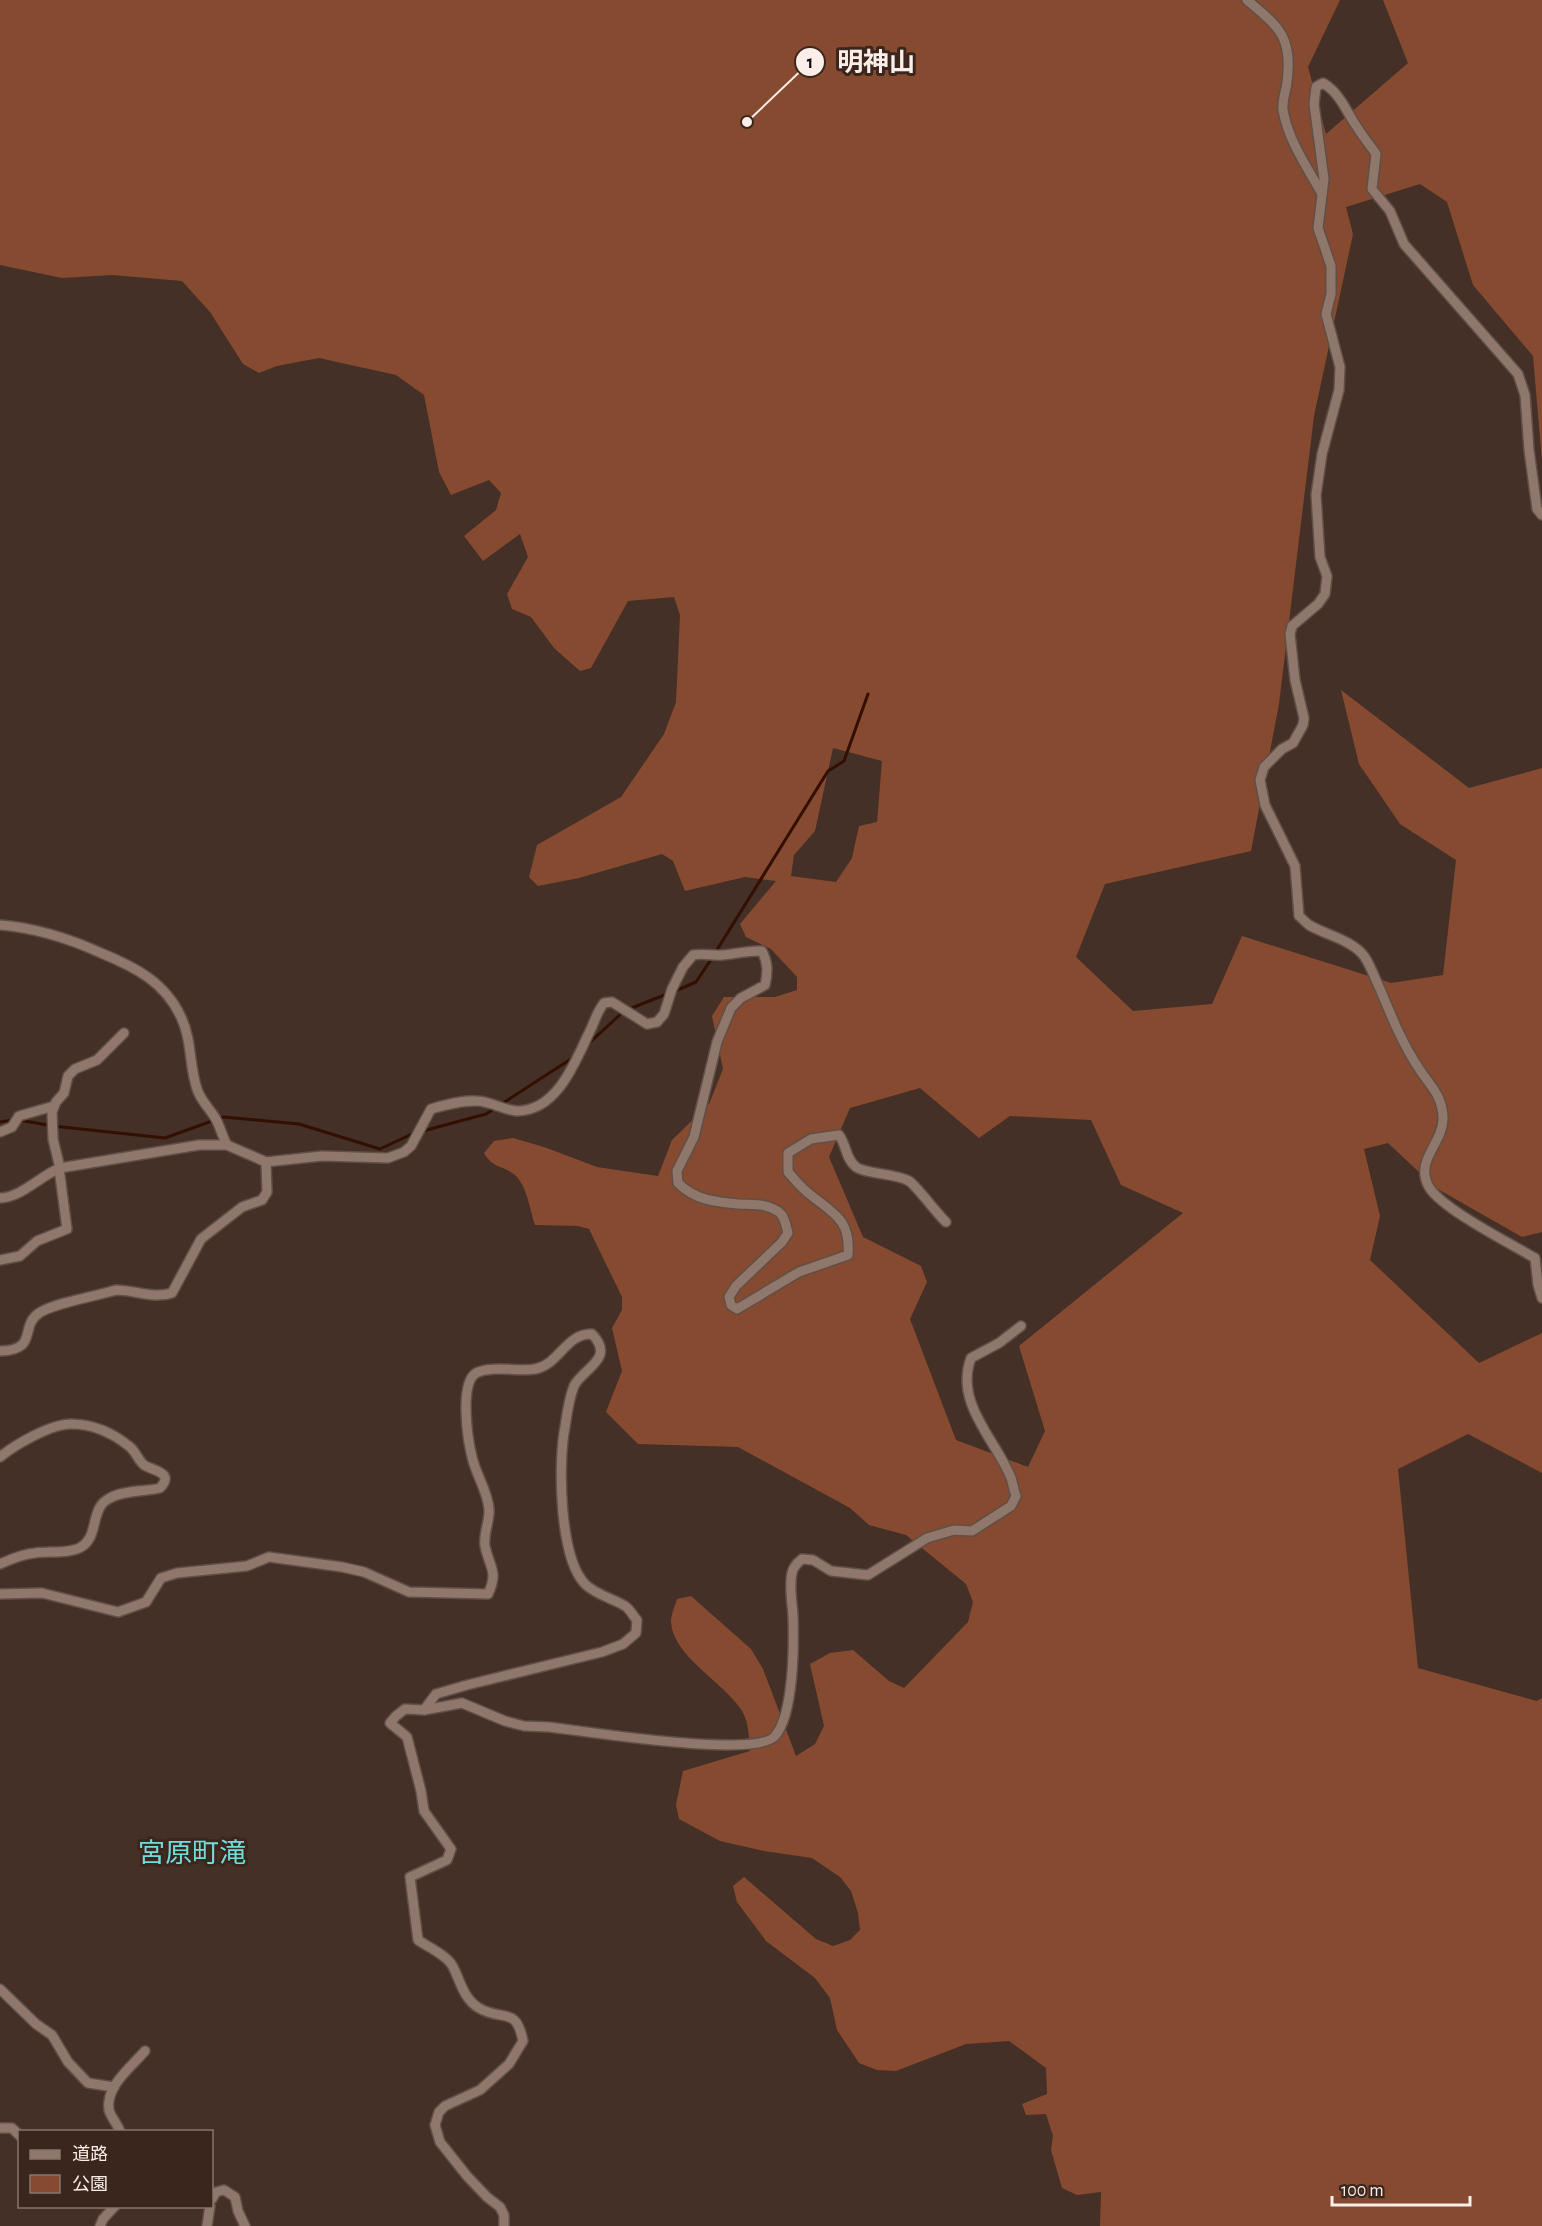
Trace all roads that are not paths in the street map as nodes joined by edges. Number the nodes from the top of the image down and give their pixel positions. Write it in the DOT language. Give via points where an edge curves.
graph roads {
  1 [pos="1247,0"];
  2 [pos="1322,194"];
  3 [pos="1542,515"];
  4 [pos="0,925"];
  5 [pos="124,1033"];
  6 [pos="54,1106"];
  7 [pos="0,1132"];
  8 [pos="226,1145"];
  9 [pos="266,1162"];
  10 [pos="59,1168"];
  11 [pos="0,1198"];
  12 [pos="946,1222"];
  13 [pos="0,1260"];
  14 [pos="1542,1298"];
  15 [pos="1021,1326"];
  16 [pos="0,1351"];
  17 [pos="0,1456"];
  18 [pos="0,1563"];
  19 [pos="0,1594"];
  20 [pos="424,1710"];
  21 [pos="0,1989"];
  22 [pos="145,2051"];
  23 [pos="114,2087"];
  24 [pos="0,2128"];
  25 [pos="119,2130"];
  26 [pos="18,2134"];
  27 [pos="213,2197"];
  28 [pos="113,2208"];
  29 [pos="210,2208"];
  30 [pos="100,2226"];
  31 [pos="207,2226"];
  32 [pos="245,2226"];
  33 [pos="504,2226"];
  1 -- 2 [label="street" via="1282,35 1289,61 1282,104 1288,132"];
  2 -- 3 [label="street" via="1324,179 1314,104 1316,87 1323,83 1338,96 1376,154 1372,189 1390,211 1404,244 1518,374 1525,395 1537,509"];
  2 -- 14 [label="street" via="1318,228 1331,266 1326,314 1340,367 1339,390 1316,495 1320,557 1327,576 1318,604 1292,626 1290,646 1303,726 1293,743 1264,767 1260,780 1265,805 1295,866 1299,916 1364,955 1404,1043 1436,1089 1443,1119 1426,1159 1428,1186 1437,1197 1479,1226 1535,1258"];
  4 -- 8 [label="street" via="44,930 72,939 137,969 159,985 181,1016 198,1094 214,1116"];
  5 -- 6 [label="street" via="97,1060 70,1073 64,1093"];
  6 -- 7 [label="street" via="19,1116 12,1126"];
  6 -- 10 [label="street" via="52,1135"];
  8 -- 9 [label="street"];
  8 -- 10 [label="street" via="199,1145"];
  9 -- 12 [label="street" via="322,1156 388,1158 411,1146 431,1109 477,1101 516,1111 539,1106 566,1079 604,1003 612,1002 647,1024 657,1022 683,967 693,955 751,950 762,951 767,961 765,985 731,1008 717,1042 694,1137 677,1171 678,1183 689,1194 763,1205 780,1213 785,1221 788,1233 736,1286 729,1296 731,1305 738,1309 799,1272 848,1255 846,1229 840,1218 788,1172 788,1153 811,1139 839,1135 846,1143 848,1158 860,1170 912,1182"];
  9 -- 16 [label="street" via="267,1192 262,1200 242,1207 201,1239 172,1293 162,1296 116,1290 44,1310 33,1318 24,1343 14,1350"];
  10 -- 11 [label="street" via="12,1197"];
  10 -- 13 [label="street" via="67,1229 37,1241 20,1256"];
  15 -- 20 [label="street" via="971,1358 967,1380 974,1412 1011,1478 1016,1496 1011,1506 972,1531 954,1530 927,1538 868,1575 831,1571 813,1560 802,1559 796,1564 792,1574 790,1694 774,1738 746,1745 684,1743 524,1726 462,1703"];
  17 -- 18 [label="street" via="57,1425 85,1424 130,1447 144,1465 161,1473 164,1483 160,1488 111,1497 100,1504 92,1537 79,1549 34,1553"];
  19 -- 20 [label="street" via="42,1593 118,1611 146,1602 161,1578 247,1566 269,1557 364,1572 409,1592 488,1593 494,1582 485,1545 489,1509 472,1458 467,1416 466,1395 472,1379 477,1373 536,1369 575,1337 592,1334 600,1353 597,1362 574,1385 562,1443 563,1514 578,1576 588,1586 627,1607 637,1620 636,1633 623,1644 602,1652 436,1694"];
  20 -- 33 [label="street" via="405,1709 390,1723 407,1737 423,1811 451,1849 447,1860 410,1877 418,1940 451,1962 463,1990 478,2008 513,2018 520,2025 523,2041 509,2064 480,2090 445,2106 435,2125 440,2142 467,2176 500,2207"];
  21 -- 23 [label="street" via="52,2035 88,2083"];
  22 -- 23 [label="street"];
  23 -- 25 [label="street" via="109,2099 110,2112"];
  24 -- 26 [label="street" via="12,2128"];
  27 -- 32 [label="street" via="224,2190 235,2197"];
  28 -- 30 [label="street"];
  29 -- 31 [label="street"];
}
